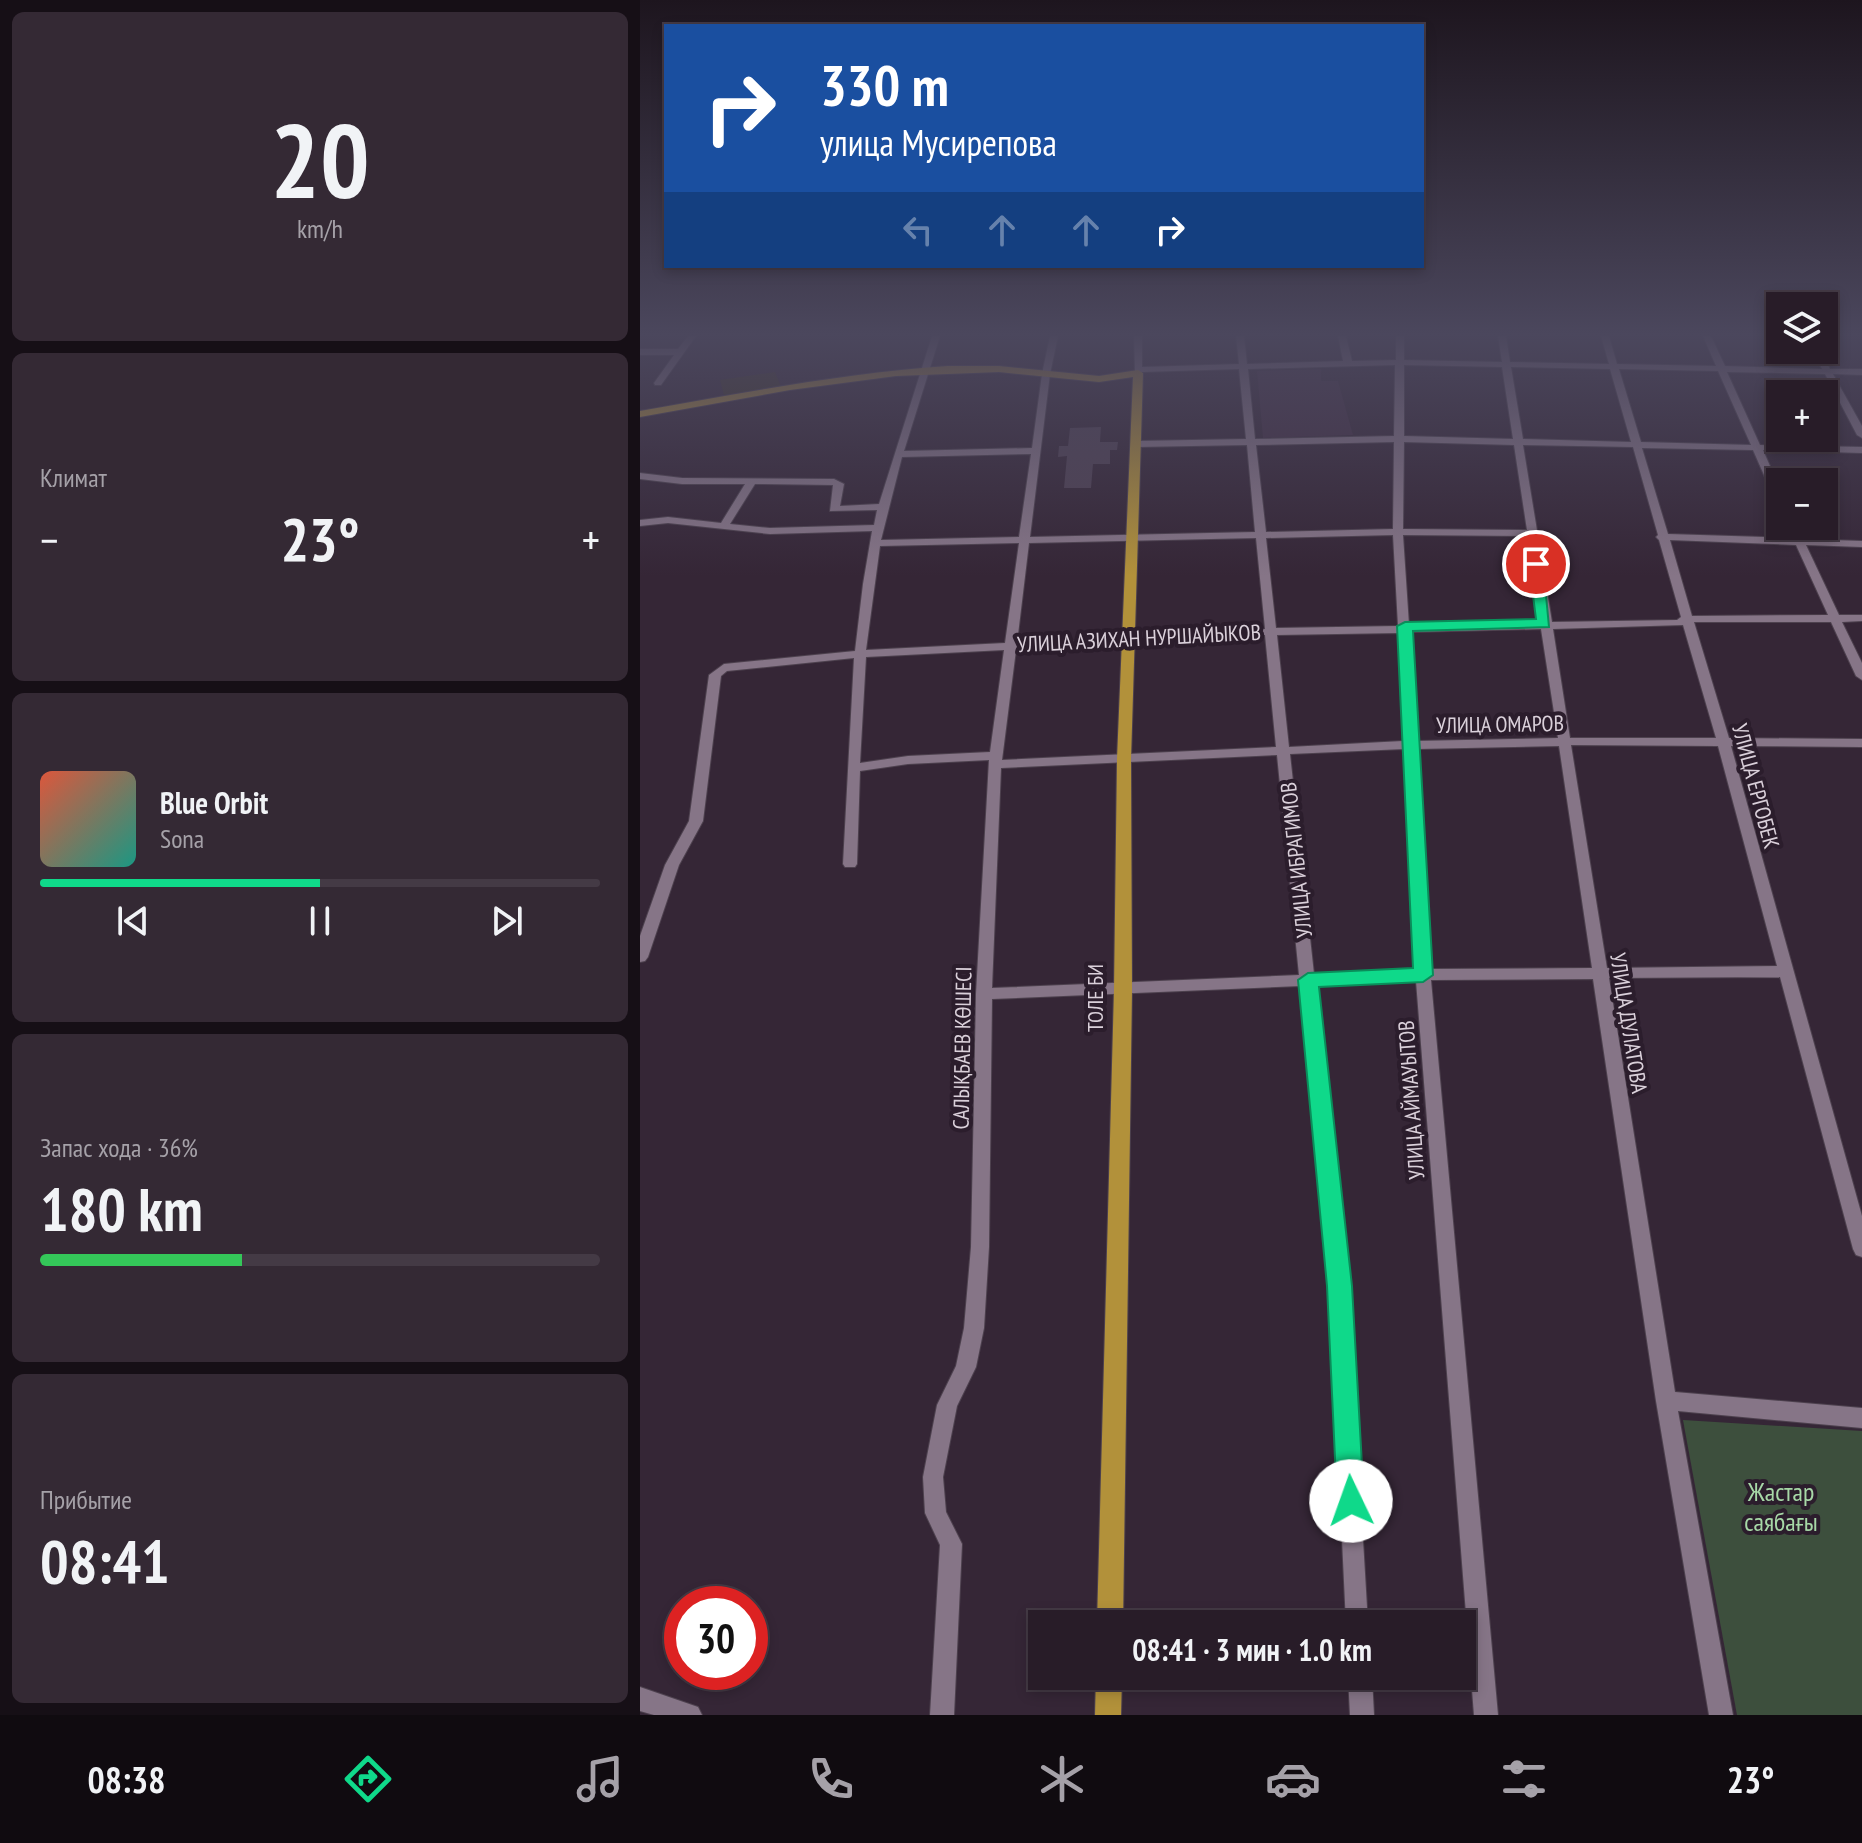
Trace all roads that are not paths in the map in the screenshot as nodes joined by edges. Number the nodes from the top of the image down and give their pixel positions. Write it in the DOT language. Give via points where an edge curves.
graph roads {
  1 [pos="912,416"];
  2 [pos="1041,416"];
  3 [pos="1137,416"];
  4 [pos="1248,416"];
  5 [pos="1400,416"];
  6 [pos="1514,416"];
  7 [pos="1628,416"];
  8 [pos="1742,416"];
  9 [pos="1852,416"];
  10 [pos="1862,435"];
  11 [pos="1401,439"];
  12 [pos="1518,441"];
  13 [pos="1251,442"];
  14 [pos="1136,444"];
  15 [pos="1636,445"];
  16 [pos="1756,447"];
  17 [pos="1862,450"];
  18 [pos="1036,451"];
  19 [pos="900,454"];
  20 [pos="1766,469"];
  21 [pos="645,476"];
  22 [pos="752,481"];
  23 [pos="885,507"];
  24 [pos="640,523"];
  25 [pos="723,527"];
  26 [pos="879,528"];
  27 [pos="1398,532"];
  28 [pos="1532,533"];
  29 [pos="1262,535"];
  30 [pos="1661,537"];
  31 [pos="1132,539"];
  32 [pos="1025,540"];
  33 [pos="1798,541"];
  34 [pos="875,543"];
  35 [pos="1862,544"];
  36 [pos="1862,618"];
  37 [pos="1687,619"];
  38 [pos="1835,619"];
  39 [pos="1544,624"];
  40 [pos="1405,626"];
  41 [pos="1271,631"];
  42 [pos="1128,635"];
  43 [pos="1009,645"];
  44 [pos="859,655"];
  45 [pos="1862,676"];
  46 [pos="1723,741"];
  47 [pos="1567,743"];
  48 [pos="1862,743"];
  49 [pos="1410,745"];
  50 [pos="1284,751"];
  51 [pos="1124,759"];
  52 [pos="995,760"];
  53 [pos="854,768"];
  54 [pos="850,864"];
  55 [pos="640,957"];
  56 [pos="1785,971"];
  57 [pos="1598,973"];
  58 [pos="1423,975"];
  59 [pos="1308,980"];
  60 [pos="1123,990"];
  61 [pos="984,994"];
  62 [pos="1862,1249"];
  63 [pos="1666,1401"];
  64 [pos="1862,1418"];
  65 [pos="1110,1610"];
  66 [pos="1356,1610"];
  67 [pos="1109,1690"];
  68 [pos="1361,1690"];
  69 [pos="640,1699"];
  70 [pos="690,1715"];
  71 [pos="942,1715"];
  72 [pos="1108,1715"];
  73 [pos="1362,1715"];
  74 [pos="1486,1715"];
  75 [pos="1721,1715"];
  1 -- 19 [label="street"];
  2 -- 18 [label="street, САЛЫҚБАЕВ КӨШЕСІ"];
  3 -- 14 [label="main road, ТОЛЕ БИ"];
  4 -- 13 [label="street, УЛИЦА ИБРАГИМОВ"];
  5 -- 11 [label="street, УЛИЦА АЙМАУЫТОВ"];
  6 -- 12 [label="street, УЛИЦА ДУЛАТОВА"];
  7 -- 15 [label="street, УЛИЦА ЕРГОБЕК"];
  8 -- 16 [label="street"];
  9 -- 10 [label="street"];
  11 -- 12 [label="street"];
  11 -- 13 [label="street"];
  11 -- 27 [label="street, УЛИЦА АЙМАУЫТОВ"];
  12 -- 15 [label="street"];
  12 -- 28 [label="street, УЛИЦА ДУЛАТОВА"];
  13 -- 14 [label="street"];
  13 -- 29 [label="street, УЛИЦА ИБРАГИМОВ"];
  14 -- 31 [label="main road, ТОЛЕ БИ"];
  15 -- 16 [label="street"];
  15 -- 30 [label="street, УЛИЦА ЕРГОБЕК"];
  16 -- 17 [label="street"];
  16 -- 20 [label="street"];
  18 -- 19 [label="street"];
  18 -- 32 [label="street, САЛЫҚБАЕВ КӨШЕСІ"];
  19 -- 23 [label="street"];
  21 -- 22 [label="street"];
  22 -- 23 [label="street" via="834,482 839,484 834,509"];
  22 -- 25 [label="street"];
  23 -- 26 [label="street"];
  24 -- 25 [label="street" via="668,520"];
  25 -- 26 [label="street"];
  26 -- 34 [label="street"];
  27 -- 28 [label="street"];
  27 -- 29 [label="street"];
  27 -- 40 [label="street, УЛИЦА АЙМАУЫТОВ"];
  28 -- 39 [label="street, УЛИЦА ДУЛАТОВА"];
  29 -- 31 [label="street"];
  29 -- 41 [label="street, УЛИЦА ИБРАГИМОВ"];
  30 -- 33 [label="street"];
  30 -- 37 [label="street, УЛИЦА ЕРГОБЕК"];
  31 -- 32 [label="street"];
  31 -- 42 [label="main road, ТОЛЕ БИ"];
  32 -- 34 [label="street"];
  32 -- 43 [label="street, САЛЫҚБАЕВ КӨШЕСІ"];
  33 -- 35 [label="street"];
  33 -- 38 [label="street"];
  34 -- 44 [label="street"];
  36 -- 38 [label="street, УЛИЦА АЗИХАН НУРШАЙЫКОВ"];
  37 -- 38 [label="street, УЛИЦА АЗИХАН НУРШАЙЫКОВ"];
  37 -- 39 [label="street, УЛИЦА АЗИХАН НУРШАЙЫКОВ"];
  37 -- 46 [label="street, УЛИЦА ЕРГОБЕК"];
  38 -- 45 [label="street"];
  39 -- 40 [label="street, УЛИЦА АЗИХАН НУРШАЙЫКОВ"];
  39 -- 47 [label="street, УЛИЦА ДУЛАТОВА"];
  40 -- 41 [label="street, УЛИЦА АЗИХАН НУРШАЙЫКОВ"];
  40 -- 49 [label="street, УЛИЦА АЙМАУЫТОВ"];
  41 -- 42 [label="street, УЛИЦА АЗИХАН НУРШАЙЫКОВ"];
  41 -- 50 [label="street, УЛИЦА ИБРАГИМОВ"];
  42 -- 43 [label="street, УЛИЦА АЗИХАН НУРШАЙЫКОВ" via="1104,643"];
  42 -- 51 [label="main road, ТОЛЕ БИ"];
  43 -- 44 [label="street, УЛИЦА АЗИХАН НУРШАЙЫКОВ"];
  43 -- 52 [label="street, САЛЫҚБАЕВ КӨШЕСІ"];
  44 -- 53 [label="street"];
  44 -- 55 [label="street, УЛИЦА АЗИХАН НУРШАЙЫКОВ" via="734,666 715,675 696,821 672,865"];
  46 -- 47 [label="street, УЛИЦА ОМАРОВ"];
  46 -- 48 [label="street, УЛИЦА ОМАРОВ"];
  46 -- 56 [label="street, УЛИЦА ЕРГОБЕК"];
  47 -- 49 [label="street, УЛИЦА ОМАРОВ"];
  47 -- 57 [label="street, УЛИЦА ДУЛАТОВА"];
  49 -- 50 [label="street, УЛИЦА ОМАРОВ"];
  49 -- 58 [label="street, УЛИЦА АЙМАУЫТОВ"];
  50 -- 51 [label="street, УЛИЦА ОМАРОВ"];
  50 -- 59 [label="street, УЛИЦА ИБРАГИМОВ"];
  51 -- 52 [label="street, УЛИЦА ОМАРОВ"];
  51 -- 60 [label="main road, ТОЛЕ БИ"];
  52 -- 53 [label="street, УЛИЦА ОМАРОВ" via="908,760"];
  52 -- 61 [label="street, САЛЫҚБАЕВ КӨШЕСІ"];
  53 -- 54 [label="street"];
  56 -- 57 [label="street"];
  56 -- 62 [label="street, УЛИЦА ЕРГОБЕК"];
  57 -- 58 [label="street"];
  57 -- 63 [label="street, УЛИЦА ДУЛАТОВА"];
  58 -- 59 [label="street"];
  58 -- 74 [label="street, УЛИЦА АЙМАУЫТОВ"];
  59 -- 60 [label="street"];
  59 -- 66 [label="street, УЛИЦА ИБРАГИМОВ" via="1339,1286"];
  60 -- 61 [label="street"];
  60 -- 65 [label="main road, ТОЛЕ БИ"];
  61 -- 71 [label="street, САЛЫҚБАЕВ КӨШЕСІ" via="974,1328 966,1367 947,1405 933,1477 936,1513 951,1544"];
  63 -- 64 [label="street"];
  63 -- 75 [label="street, УЛИЦА ДУЛАТОВА"];
  67 -- 72 [label="main road"];
  68 -- 73 [label="street"];
  69 -- 70 [label="street"];
}
